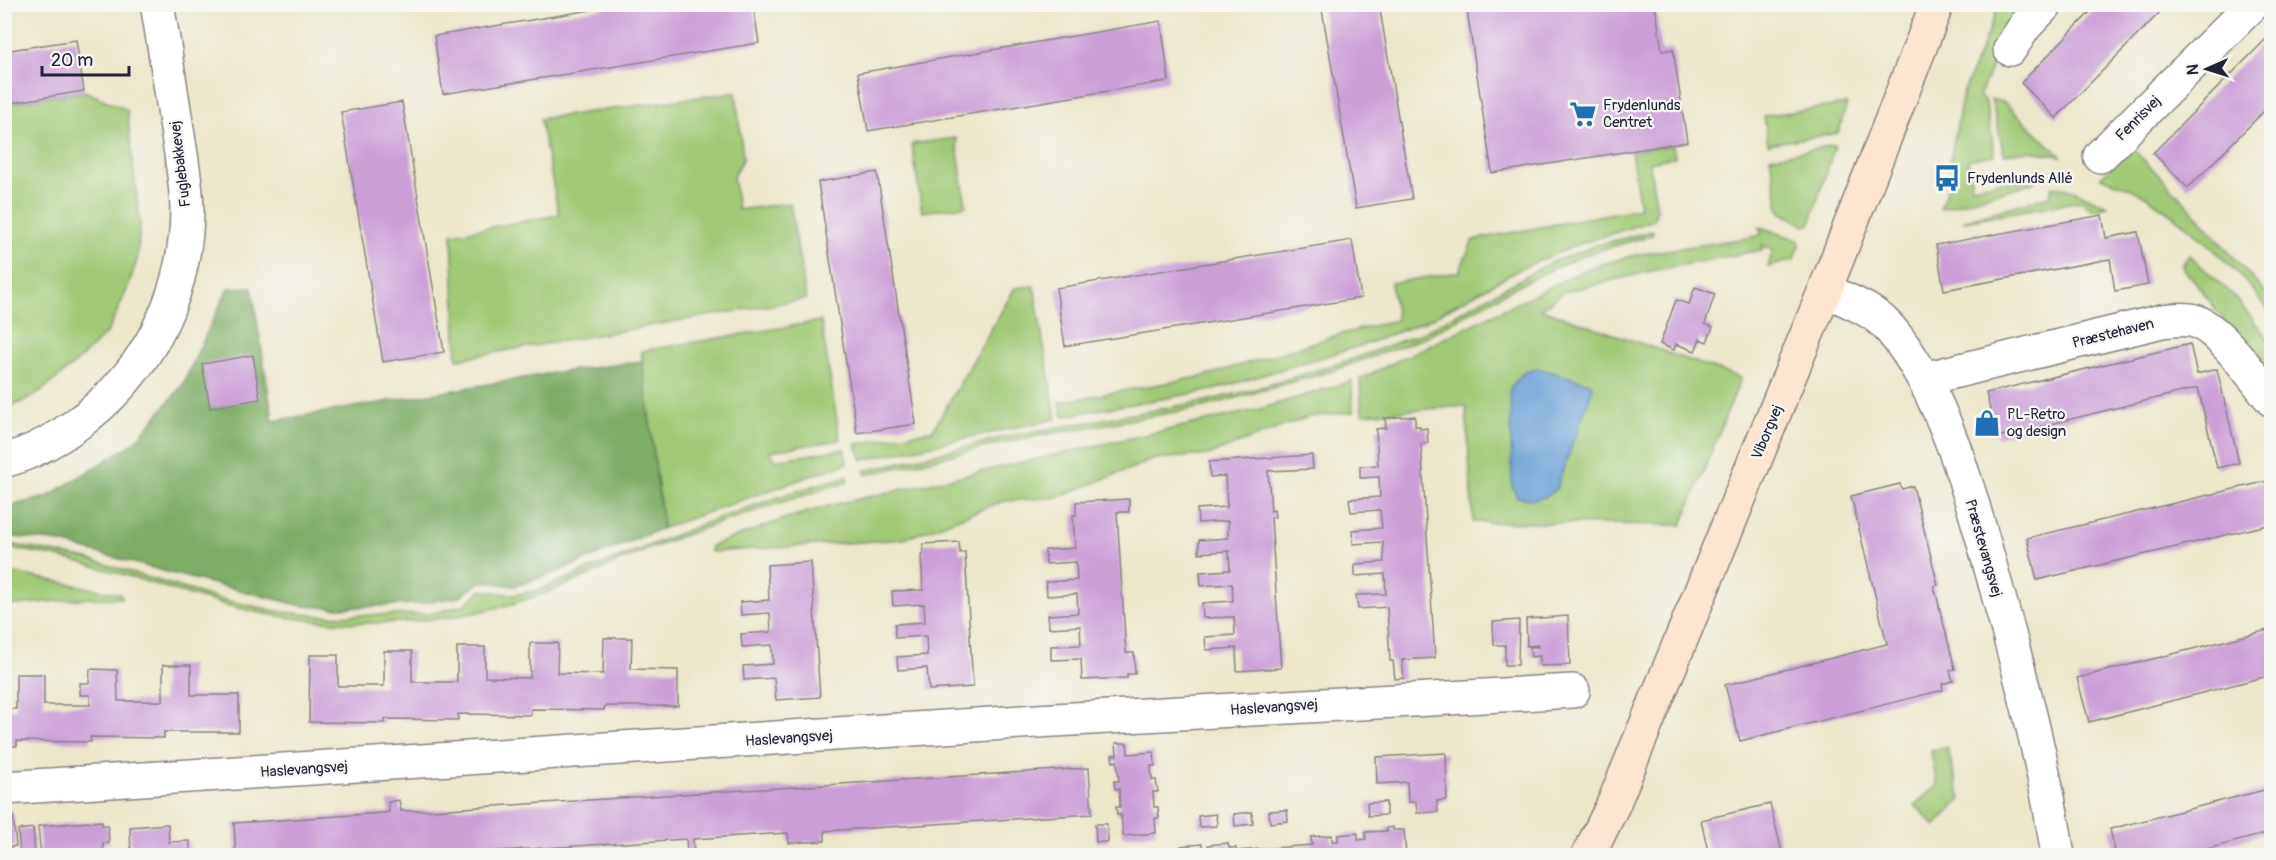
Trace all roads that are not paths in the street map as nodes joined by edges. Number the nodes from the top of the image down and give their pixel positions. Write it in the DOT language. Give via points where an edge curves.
graph roads {
  1 [pos="157,4"];
  2 [pos="1937,4"];
  3 [pos="2046,4"];
  4 [pos="2253,4"];
  5 [pos="2010,49"];
  6 [pos="2100,156"];
  7 [pos="1825,290"];
  8 [pos="1924,379"];
  9 [pos="2271,400"];
  10 [pos="4,461"];
  11 [pos="1573,691"];
  12 [pos="4,788"];
  13 [pos="1588,855"];
  14 [pos="2058,855"];
  1 -- 10 [label="street, Fuglebakkevej" via="187,208 181,271 172,301 143,356 102,403 63,434"];
  2 -- 7 [label="street, Viborgvej"];
  3 -- 5 [label="street"];
  4 -- 6 [label="street, Fenrisvej"];
  7 -- 8 [label="street, Præstevangsvej" via="1865,309 1890,329"];
  7 -- 13 [label="street, Viborgvej" via="1617,794"];
  8 -- 9 [label="street, Præstehaven" via="2162,321 2194,320 2222,341"];
  8 -- 14 [label="street, Præstevangsvej" via="1948,432 1981,533 2021,678"];
  11 -- 12 [label="street, Haslevangsvej" via="1037,721"];
}
